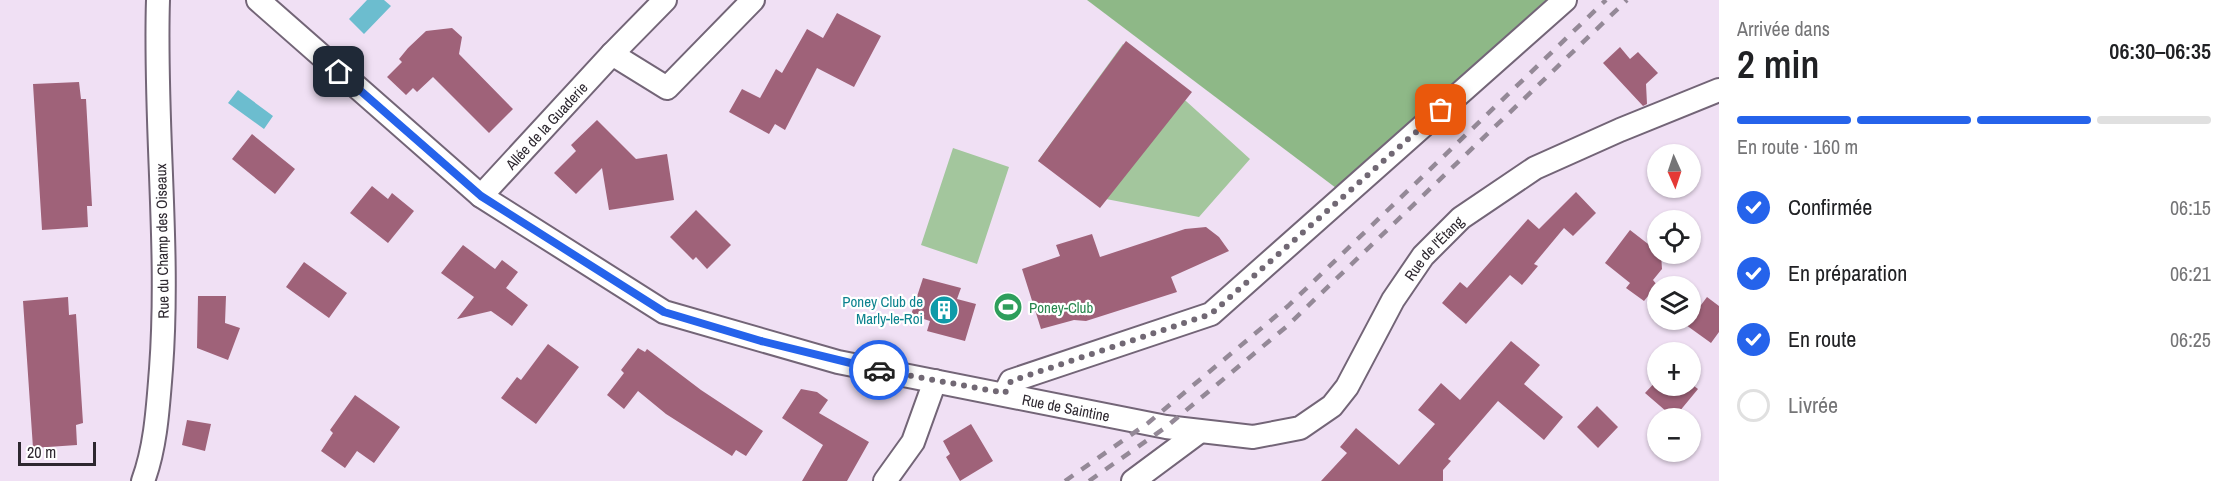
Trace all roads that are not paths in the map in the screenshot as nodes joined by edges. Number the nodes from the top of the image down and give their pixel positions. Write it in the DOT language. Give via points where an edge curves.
graph roads {
  1 [pos="158,0"];
  2 [pos="258,0"];
  3 [pos="665,0"];
  4 [pos="753,0"];
  5 [pos="1565,0"];
  6 [pos="612,54"];
  7 [pos="1719,90"];
  8 [pos="481,196"];
  9 [pos="935,381"];
  10 [pos="1005,393"];
  11 [pos="1199,432"];
  12 [pos="143,481"];
  13 [pos="885,481"];
  14 [pos="1133,481"];
  1 -- 12 [label="street, Rue du Champ des Oiseaux" via="165,307 154,429"];
  2 -- 8 [label="street, Rue de Saintine"];
  3 -- 6 [label="street, Allée de la Guaderie"];
  4 -- 6 [label="street" via="667,88"];
  5 -- 10 [label="street" via="1211,314 1011,381"];
  6 -- 8 [label="street, Allée de la Guaderie"];
  7 -- 11 [label="street, Rue de l'Étang" via="1535,168 1461,218 1424,256 1393,300 1347,387 1319,418 1276,435"];
  8 -- 9 [label="street, Rue de Saintine" via="664,312 838,362"];
  9 -- 10 [label="street, Rue de Saintine"];
  9 -- 13 [label="street" via="913,442"];
  10 -- 11 [label="street, Rue de Saintine"];
  11 -- 14 [label="street"];
}
